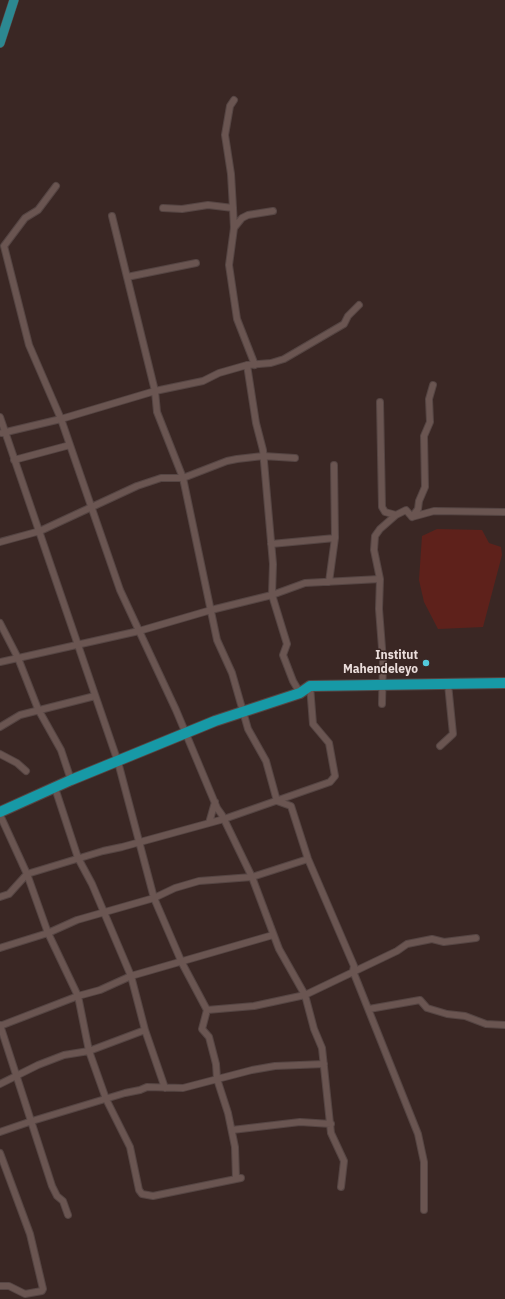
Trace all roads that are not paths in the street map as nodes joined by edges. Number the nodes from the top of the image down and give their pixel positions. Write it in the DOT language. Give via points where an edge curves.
graph roads {
  1 [pos="14,0"];
  2 [pos="1,39"];
  3 [pos="234,100"];
  4 [pos="56,186"];
  5 [pos="163,208"];
  6 [pos="233,208"];
  7 [pos="273,211"];
  8 [pos="112,216"];
  9 [pos="234,228"];
  10 [pos="2,248"];
  11 [pos="196,263"];
  12 [pos="127,277"];
  13 [pos="359,305"];
  14 [pos="247,365"];
  15 [pos="255,365"];
  16 [pos="433,385"];
  17 [pos="155,391"];
  18 [pos="380,402"];
  19 [pos="0,417"];
  20 [pos="61,419"];
  21 [pos="2,432"];
  22 [pos="70,445"];
  23 [pos="263,456"];
  24 [pos="295,458"];
  25 [pos="14,460"];
  26 [pos="334,465"];
  27 [pos="183,478"];
  28 [pos="90,506"];
  29 [pos="505,512"];
  30 [pos="396,515"];
  31 [pos="412,517"];
  32 [pos="40,531"];
  33 [pos="336,538"];
  34 [pos="0,542"];
  35 [pos="271,544"];
  36 [pos="380,579"];
  37 [pos="329,582"];
  38 [pos="272,595"];
  39 [pos="211,610"];
  40 [pos="0,623"];
  41 [pos="139,631"];
  42 [pos="79,645"];
  43 [pos="18,658"];
  44 [pos="0,662"];
  45 [pos="382,683"];
  46 [pos="505,683"];
  47 [pos="448,684"];
  48 [pos="310,686"];
  49 [pos="300,693"];
  50 [pos="95,696"];
  51 [pos="382,704"];
  52 [pos="38,709"];
  53 [pos="244,711"];
  54 [pos="0,727"];
  55 [pos="184,734"];
  56 [pos="440,746"];
  57 [pos="0,754"];
  58 [pos="118,762"];
  59 [pos="26,772"];
  60 [pos="71,780"];
  61 [pos="55,788"];
  62 [pos="215,801"];
  63 [pos="277,801"];
  64 [pos="0,812"];
  65 [pos="0,815"];
  66 [pos="224,819"];
  67 [pos="210,823"];
  68 [pos="140,842"];
  69 [pos="78,858"];
  70 [pos="308,859"];
  71 [pos="27,874"];
  72 [pos="252,877"];
  73 [pos="0,897"];
  74 [pos="154,898"];
  75 [pos="105,912"];
  76 [pos="48,933"];
  77 [pos="274,935"];
  78 [pos="476,938"];
  79 [pos="0,948"];
  80 [pos="182,963"];
  81 [pos="353,971"];
  82 [pos="131,976"];
  83 [pos="305,995"];
  84 [pos="78,996"];
  85 [pos="369,1009"];
  86 [pos="207,1010"];
  87 [pos="0,1025"];
  88 [pos="505,1025"];
  89 [pos="145,1030"];
  90 [pos="89,1051"];
  91 [pos="324,1064"];
  92 [pos="16,1077"];
  93 [pos="217,1080"];
  94 [pos="0,1084"];
  95 [pos="165,1088"];
  96 [pos="106,1099"];
  97 [pos="32,1121"];
  98 [pos="330,1124"];
  99 [pos="232,1130"];
  100 [pos="0,1132"];
  101 [pos="0,1154"];
  102 [pos="341,1187"];
  103 [pos="424,1210"];
  104 [pos="68,1215"];
  105 [pos="0,1286"];
  1 -- 2 [label="main road"];
  3 -- 6 [label="street" via="230,106 225,135"];
  4 -- 10 [label="street" via="38,210 17,227"];
  5 -- 6 [label="street" via="182,209 208,205"];
  6 -- 9 [label="street"];
  7 -- 9 [label="street" via="248,215"];
  8 -- 12 [label="street"];
  9 -- 15 [label="street" via="229,265 237,319"];
  10 -- 20 [label="street" via="29,345"];
  11 -- 12 [label="street"];
  12 -- 17 [label="street"];
  13 -- 15 [label="street" via="344,324 306,348 271,364"];
  14 -- 15 [label="street"];
  14 -- 17 [label="street" via="219,373 204,381"];
  14 -- 23 [label="street"];
  16 -- 31 [label="street" via="429,399 430,422 424,436 425,486 418,509"];
  17 -- 20 [label="street"];
  17 -- 27 [label="street" via="157,412"];
  18 -- 30 [label="street" via="382,507 385,512"];
  19 -- 21 [label="street"];
  20 -- 21 [label="street"];
  20 -- 22 [label="street"];
  21 -- 25 [label="street"];
  22 -- 25 [label="street"];
  22 -- 28 [label="street"];
  23 -- 24 [label="street"];
  23 -- 27 [label="street" via="226,461"];
  23 -- 35 [label="street"];
  25 -- 32 [label="street"];
  26 -- 33 [label="street"];
  27 -- 28 [label="street" via="161,478 147,482"];
  27 -- 39 [label="street"];
  28 -- 32 [label="street"];
  28 -- 41 [label="street" via="113,572"];
  29 -- 31 [label="street" via="434,511"];
  30 -- 31 [label="street" via="406,510"];
  30 -- 36 [label="street" via="376,536 374,550"];
  32 -- 34 [label="street"];
  32 -- 42 [label="street"];
  33 -- 35 [label="street"];
  33 -- 37 [label="street"];
  35 -- 38 [label="street" via="274,564"];
  36 -- 37 [label="street"];
  36 -- 45 [label="street"];
  37 -- 38 [label="street" via="305,583"];
  38 -- 39 [label="street"];
  38 -- 49 [label="street" via="286,644 283,654"];
  39 -- 41 [label="street"];
  39 -- 53 [label="street" via="217,640"];
  40 -- 43 [label="street"];
  41 -- 42 [label="street"];
  41 -- 55 [label="street" via="176,710"];
  42 -- 43 [label="street"];
  42 -- 50 [label="street"];
  43 -- 44 [label="street"];
  43 -- 52 [label="street"];
  45 -- 47 [label="highway"];
  45 -- 48 [label="highway"];
  45 -- 51 [label="street"];
  46 -- 47 [label="highway"];
  47 -- 56 [label="street" via="453,734"];
  48 -- 49 [label="highway"];
  48 -- 63 [label="street" via="313,724 329,743 335,776 330,782"];
  49 -- 53 [label="highway"];
  50 -- 52 [label="street"];
  50 -- 58 [label="street"];
  52 -- 54 [label="street" via="15,717"];
  52 -- 60 [label="street" via="61,750"];
  53 -- 55 [label="highway"];
  53 -- 63 [label="street" via="248,728 266,761"];
  55 -- 58 [label="highway"];
  55 -- 62 [label="street"];
  57 -- 59 [label="street" via="17,763"];
  58 -- 60 [label="highway"];
  58 -- 68 [label="street"];
  60 -- 61 [label="highway"];
  61 -- 64 [label="highway"];
  61 -- 69 [label="street"];
  62 -- 66 [label="street"];
  62 -- 67 [label="street"];
  63 -- 66 [label="street"];
  63 -- 70 [label="street" via="291,806"];
  65 -- 71 [label="street"];
  66 -- 67 [label="street"];
  66 -- 72 [label="street"];
  67 -- 68 [label="street"];
  68 -- 69 [label="street"];
  68 -- 74 [label="street"];
  69 -- 71 [label="street"];
  69 -- 75 [label="street"];
  70 -- 72 [label="street"];
  70 -- 81 [label="street" via="354,966"];
  71 -- 73 [label="street" via="9,894"];
  71 -- 76 [label="street"];
  72 -- 74 [label="street" via="199,881"];
  72 -- 77 [label="street"];
  74 -- 75 [label="street"];
  74 -- 80 [label="street"];
  75 -- 76 [label="street" via="77,920"];
  75 -- 82 [label="street"];
  76 -- 79 [label="street"];
  76 -- 84 [label="street"];
  77 -- 80 [label="street"];
  77 -- 83 [label="street"];
  78 -- 81 [label="street" via="444,942 432,939 407,944"];
  80 -- 82 [label="street"];
  80 -- 86 [label="street"];
  81 -- 83 [label="street"];
  81 -- 85 [label="street"];
  82 -- 84 [label="street" via="100,990"];
  82 -- 89 [label="street"];
  83 -- 86 [label="street" via="254,1006"];
  83 -- 91 [label="street" via="314,1030 322,1048"];
  84 -- 87 [label="street"];
  84 -- 90 [label="street"];
  85 -- 88 [label="street" via="420,1000 427,1008 447,1014 465,1016 486,1024"];
  85 -- 103 [label="street" via="422,1148"];
  86 -- 93 [label="street" via="202,1029 209,1037"];
  87 -- 92 [label="street"];
  89 -- 90 [label="street"];
  89 -- 95 [label="street"];
  90 -- 92 [label="street" via="64,1055 26,1069"];
  90 -- 96 [label="street"];
  91 -- 93 [label="street" via="275,1066"];
  91 -- 98 [label="street"];
  92 -- 94 [label="street"];
  92 -- 97 [label="street"];
  93 -- 95 [label="street" via="195,1086"];
  93 -- 99 [label="street"];
  95 -- 96 [label="street" via="147,1087"];
  96 -- 97 [label="street"];
  96 -- 99 [label="street" via="130,1147 142,1194 153,1196 241,1178 236,1178"];
  97 -- 100 [label="street"];
  97 -- 104 [label="street" via="52,1186 63,1201"];
  98 -- 99 [label="street" via="300,1122"];
  98 -- 102 [label="street" via="332,1139 344,1161"];
  101 -- 105 [label="street" via="30,1234 43,1289 25,1294 9,1286"];
}
